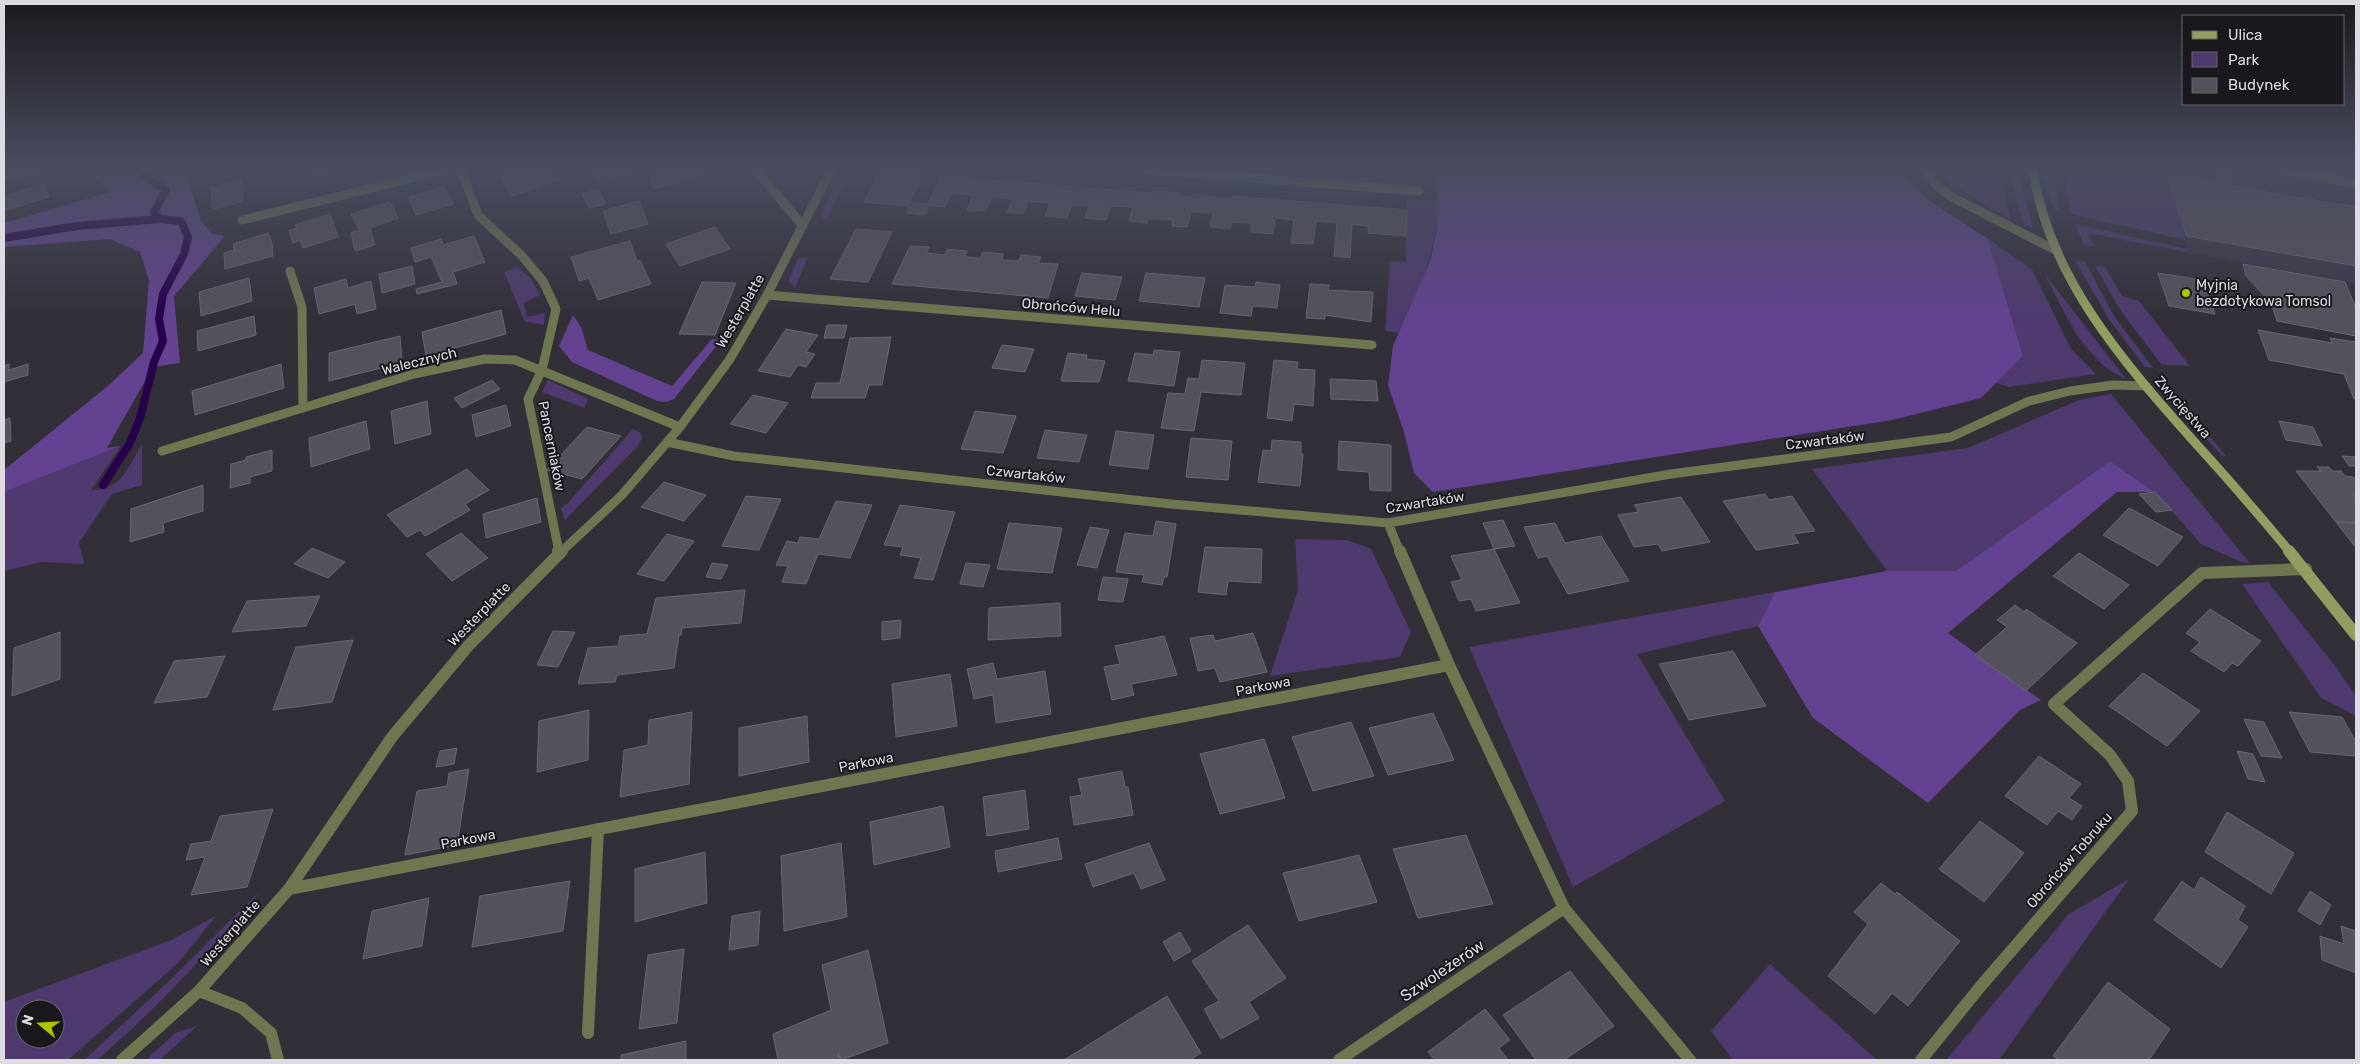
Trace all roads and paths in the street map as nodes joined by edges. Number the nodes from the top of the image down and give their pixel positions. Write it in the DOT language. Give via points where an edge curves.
graph roads {
  1 [pos="483,220"];
  2 [pos="798,220"];
  3 [pos="806,220"];
  4 [pos="1996,220"];
  5 [pos="2045,220"];
  6 [pos="803,226"];
  7 [pos="2057,251"];
  8 [pos="290,271"];
  9 [pos="767,296"];
  10 [pos="1372,345"];
  11 [pos="542,370"];
  12 [pos="2146,386"];
  13 [pos="303,408"];
  14 [pos="680,427"];
  15 [pos="667,442"];
  16 [pos="162,451"];
  17 [pos="1388,523"];
  18 [pos="559,554"];
  19 [pos="2306,569"];
  20 [pos="2356,635"];
  21 [pos="1449,665"];
  22 [pos="598,829"];
  23 [pos="288,889"];
  24 [pos="1564,908"];
  25 [pos="199,991"];
  26 [pos="588,1033"];
  27 [pos="122,1060"];
  28 [pos="278,1060"];
  29 [pos="1340,1060"];
  30 [pos="1690,1060"];
  31 [pos="1921,1060"];
  1 -- 11 [label="street, Pancerniaków" via="544,281 556,308"];
  2 -- 6 [label="street"];
  3 -- 6 [label="street, Westerplatte"];
  4 -- 7 [label="street"];
  5 -- 7 [label="main road, Zwycięstwa"];
  6 -- 9 [label="street, Westerplatte"];
  7 -- 12 [label="main road, Zwycięstwa" via="2080,295"];
  8 -- 13 [label="street" via="302,307"];
  9 -- 10 [label="street, Obrońców Helu"];
  9 -- 14 [label="street, Westerplatte" via="730,359"];
  11 -- 13 [label="street, Walecznych" via="515,360 485,359 414,374"];
  11 -- 14 [label="street, Walecznych"];
  11 -- 18 [label="street, Pancerniaków" via="528,399"];
  12 -- 17 [label="street, Czwartaków" via="2087,388 2029,401 1951,437 1670,474"];
  12 -- 19 [label="main road, Zwycięstwa"];
  13 -- 16 [label="street, Walecznych"];
  14 -- 15 [label="street, Westerplatte"];
  15 -- 17 [label="street, Czwartaków" via="744,458"];
  15 -- 18 [label="street, Westerplatte" via="622,495"];
  17 -- 21 [label="street"];
  18 -- 23 [label="street, Westerplatte" via="470,644 392,737"];
  19 -- 20 [label="main road, Zwycięstwa"];
  19 -- 31 [label="street, Obrońców Tobruku" via="2202,573 2054,704 2110,755 2128,781 2132,811"];
  21 -- 22 [label="street, Parkowa"];
  21 -- 24 [label="street"];
  22 -- 23 [label="street, Parkowa"];
  22 -- 26 [label="street"];
  23 -- 25 [label="street, Westerplatte"];
  24 -- 29 [label="street, Szwoleżerów"];
  24 -- 30 [label="street"];
  25 -- 27 [label="street, Westerplatte"];
  25 -- 28 [label="street" via="242,1008 271,1032"];
}
